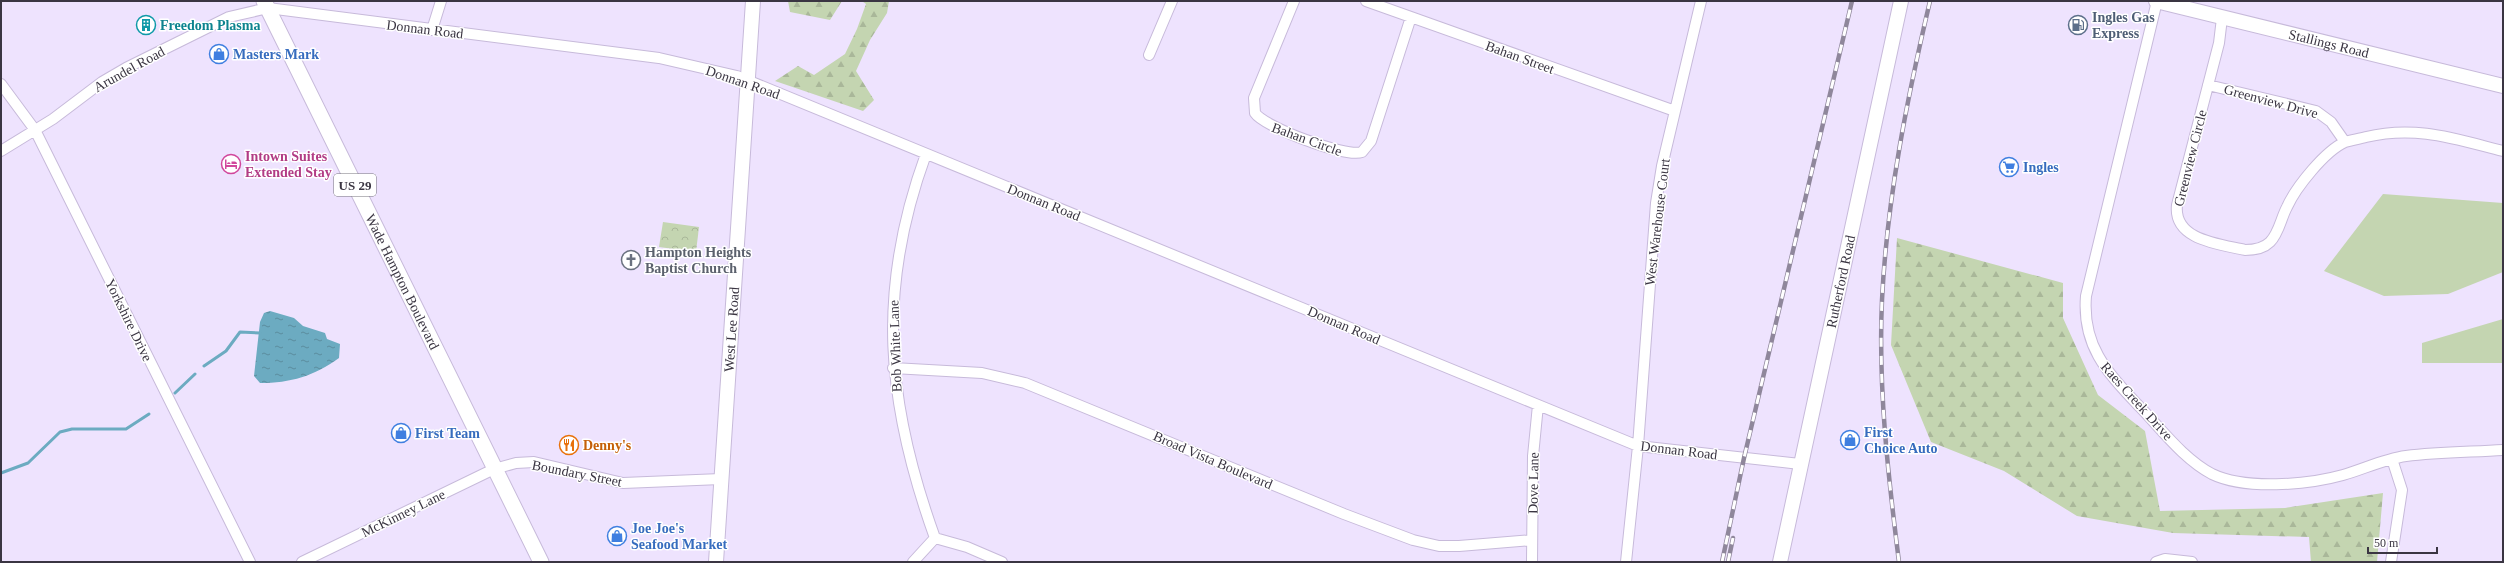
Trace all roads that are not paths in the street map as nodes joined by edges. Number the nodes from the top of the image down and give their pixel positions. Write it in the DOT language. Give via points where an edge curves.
graph roads {
  1 [pos="441,1"];
  2 [pos="753,1"];
  3 [pos="1172,1"];
  4 [pos="1294,1"];
  5 [pos="1366,1"];
  6 [pos="1701,1"];
  7 [pos="1901,1"];
  8 [pos="2156,1"];
  9 [pos="266,4"];
  10 [pos="1411,17"];
  11 [pos="2222,18"];
  12 [pos="432,30"];
  13 [pos="1148,55"];
  14 [pos="748,81"];
  15 [pos="1,84"];
  16 [pos="2208,85"];
  17 [pos="2503,86"];
  18 [pos="1675,111"];
  19 [pos="35,130"];
  20 [pos="2345,142"];
  21 [pos="1,151"];
  22 [pos="2503,151"];
  23 [pos="926,154"];
  24 [pos="893,368"];
  25 [pos="1538,405"];
  26 [pos="1638,446"];
  27 [pos="2503,450"];
  28 [pos="2392,459"];
  29 [pos="1800,464"];
  30 [pos="500,467"];
  31 [pos="721,478"];
  32 [pos="935,538"];
  33 [pos="1532,540"];
  34 [pos="250,562"];
  35 [pos="302,562"];
  36 [pos="541,562"];
  37 [pos="716,562"];
  38 [pos="913,562"];
  39 [pos="1002,562"];
  40 [pos="1532,562"];
  41 [pos="1626,562"];
  42 [pos="1780,562"];
  43 [pos="2156,562"];
  44 [pos="2192,562"];
  45 [pos="2392,562"];
  1 -- 12 [label="street"];
  2 -- 14 [label="street, West Lee Road"];
  3 -- 13 [label="street"];
  4 -- 10 [label="street, Bahan Circle" via="1254,98 1255,113 1266,123 1347,154 1362,152 1371,142"];
  5 -- 10 [label="street, Bahan Street"];
  6 -- 18 [label="street, West Warehouse Court"];
  7 -- 29 [label="street, Rutherford Road"];
  8 -- 11 [label="street, Stallings Road"];
  8 -- 28 [label="street, Raes Creek Drive" via="2088,282 2085,313 2097,356 2109,374 2186,455 2220,477 2238,483 2258,484 2319,480 2344,475"];
  9 -- 12 [label="street, Donnan Road"];
  9 -- 19 [label="street, Arundel Road" via="229,17 126,68"];
  9 -- 30 [label="main road, Wade Hampton Boulevard / US 29"];
  10 -- 18 [label="street, Bahan Street"];
  11 -- 16 [label="street, Greenview Circle" via="2219,43"];
  11 -- 17 [label="street, Stallings Road"];
  12 -- 14 [label="street, Donnan Road" via="659,58 726,73"];
  14 -- 23 [label="street, Donnan Road"];
  14 -- 31 [label="street, West Lee Road"];
  15 -- 19 [label="street, Yorkshire Drive"];
  16 -- 20 [label="street, Greenview Drive" via="2316,111 2331,122"];
  16 -- 20 [label="street, Greenview Circle" via="2176,209 2180,226 2197,237 2245,250 2267,245 2275,236 2286,208 2300,184 2318,164"];
  18 -- 26 [label="street, West Warehouse Court" via="1655,210"];
  19 -- 21 [label="street, Arundel Road"];
  19 -- 34 [label="street, Yorkshire Drive"];
  20 -- 22 [label="street, Greenview Circle" via="2385,132 2414,131"];
  23 -- 24 [label="street, Bob White Lane" via="909,207 898,257 892,312"];
  23 -- 25 [label="street, Donnan Road"];
  24 -- 32 [label="street, Bob White Lane" via="899,415"];
  24 -- 33 [label="street, Broad Vista Boulevard" via="982,373 1025,383 1413,540 1439,546"];
  25 -- 26 [label="street, Donnan Road"];
  25 -- 33 [label="street, Dove Lane" via="1533,456"];
  26 -- 29 [label="street, Donnan Road"];
  26 -- 41 [label="street, West Warehouse Court"];
  27 -- 28 [label="street, Raes Creek Drive"];
  28 -- 45 [label="street" via="2402,490"];
  29 -- 42 [label="street, Rutherford Road"];
  30 -- 31 [label="street, Boundary Street" via="534,462 623,483"];
  30 -- 35 [label="street, McKinney Lane"];
  30 -- 36 [label="main road, Wade Hampton Boulevard / US 29"];
  31 -- 37 [label="street, West Lee Road"];
  32 -- 38 [label="street"];
  32 -- 39 [label="street" via="967,547"];
  33 -- 40 [label="street, Dove Lane"];
  43 -- 44 [label="street" via="2165,559"];
}
